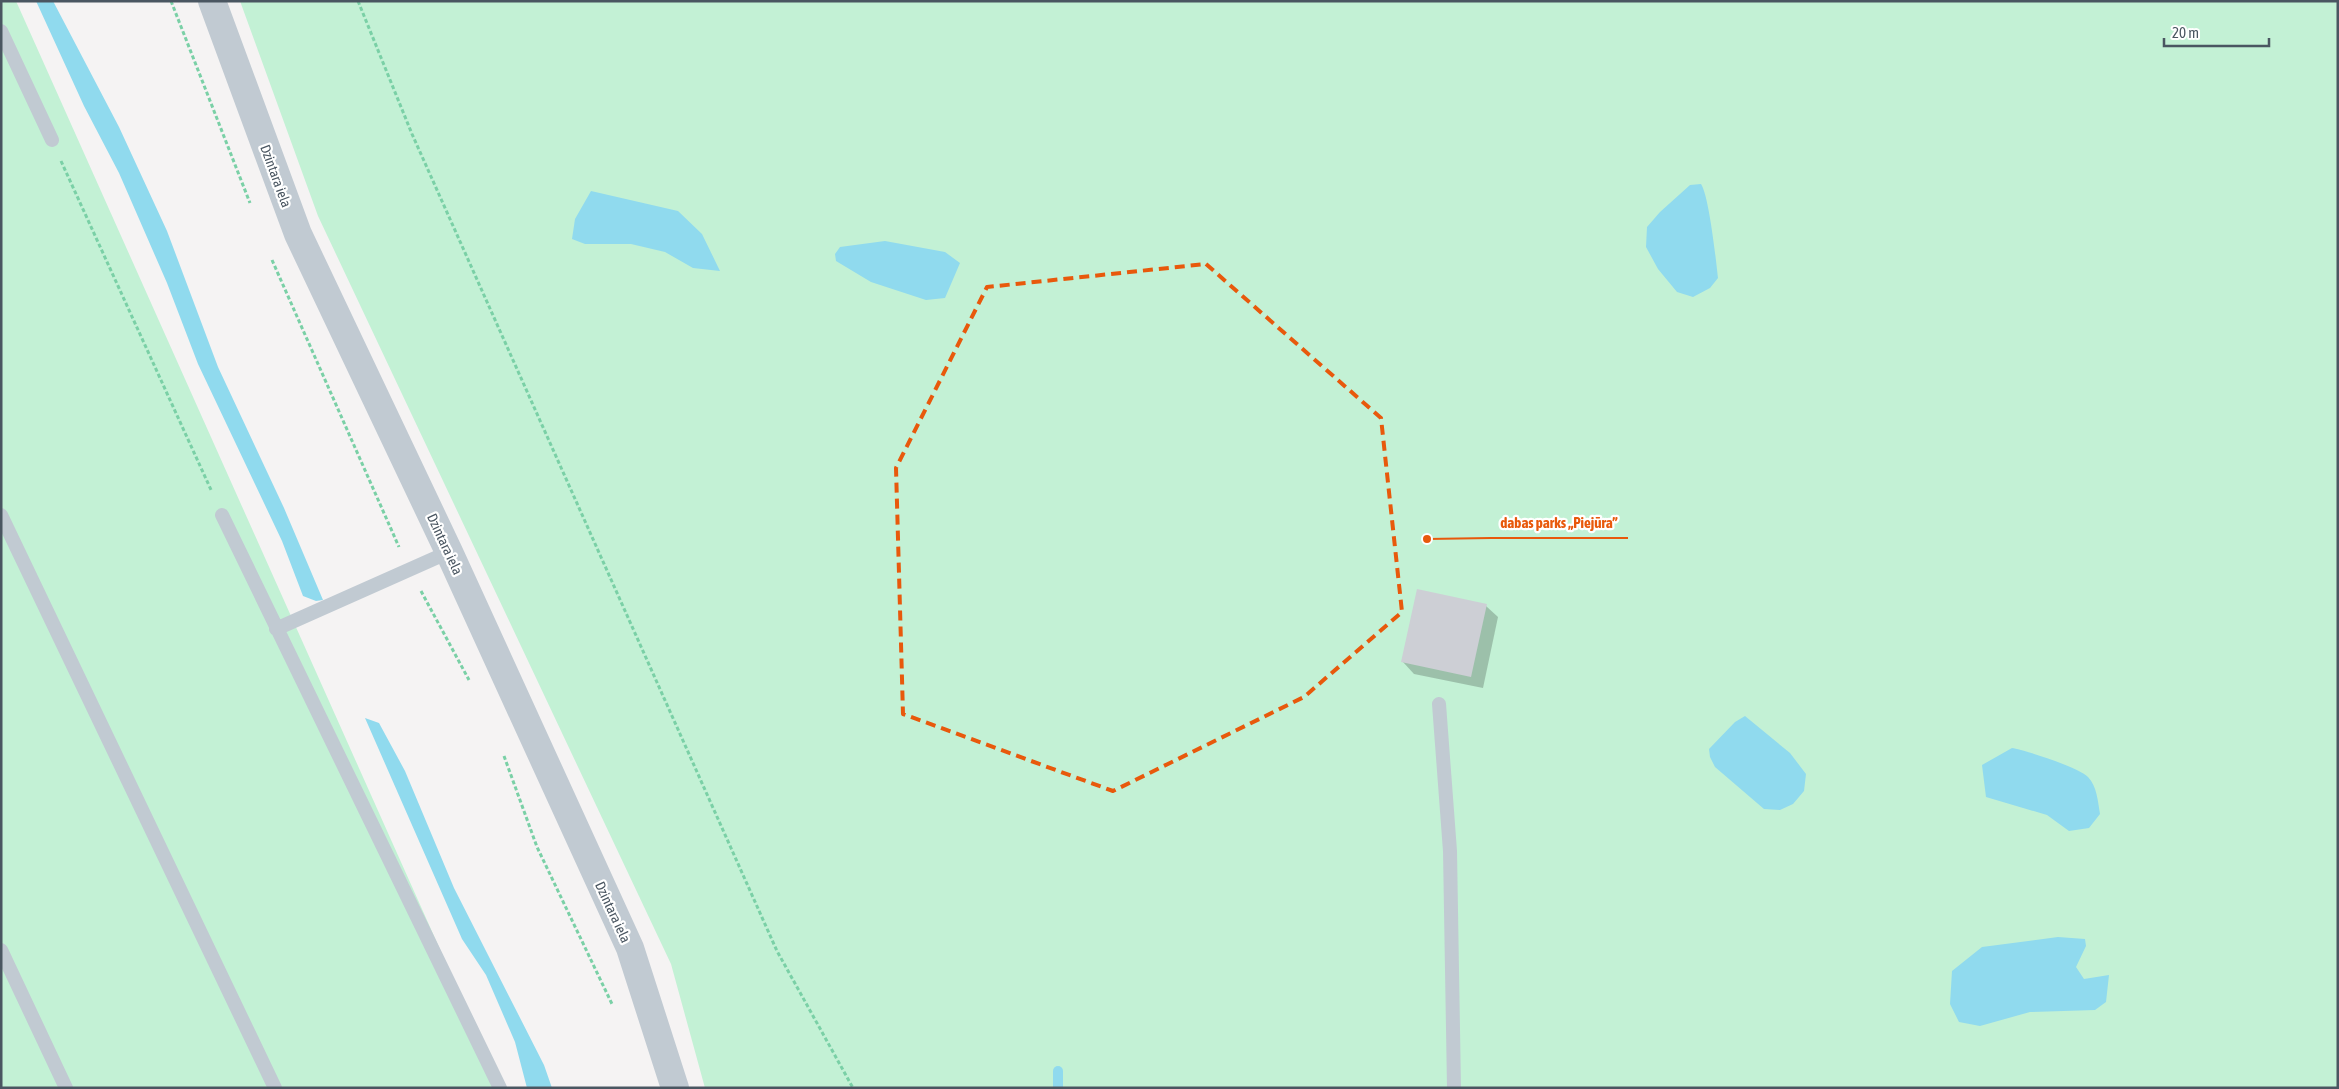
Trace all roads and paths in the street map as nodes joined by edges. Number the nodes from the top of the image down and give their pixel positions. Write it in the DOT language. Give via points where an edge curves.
graph roads {
  1 [pos="212,1"];
  2 [pos="358,1"];
  3 [pos="1,31"];
  4 [pos="52,140"];
  5 [pos="222,514"];
  6 [pos="1,515"];
  7 [pos="448,552"];
  8 [pos="276,629"];
  9 [pos="1439,704"];
  10 [pos="1,950"];
  11 [pos="66,1088"];
  12 [pos="275,1088"];
  13 [pos="500,1088"];
  14 [pos="675,1088"];
  15 [pos="853,1088"];
  16 [pos="1454,1088"];
  1 -- 7 [label="street, Dzintara iela" via="298,234"];
  2 -- 15 [label="path" via="416,143 777,951"];
  3 -- 4 [label="lane"];
  4 -- 5 [label="path"];
  5 -- 8 [label="lane"];
  6 -- 12 [label="lane"];
  7 -- 8 [label="lane"];
  7 -- 14 [label="street, Dzintara iela" via="630,948"];
  8 -- 13 [label="lane"];
  9 -- 16 [label="lane" via="1450,851"];
  10 -- 11 [label="lane"];
}
